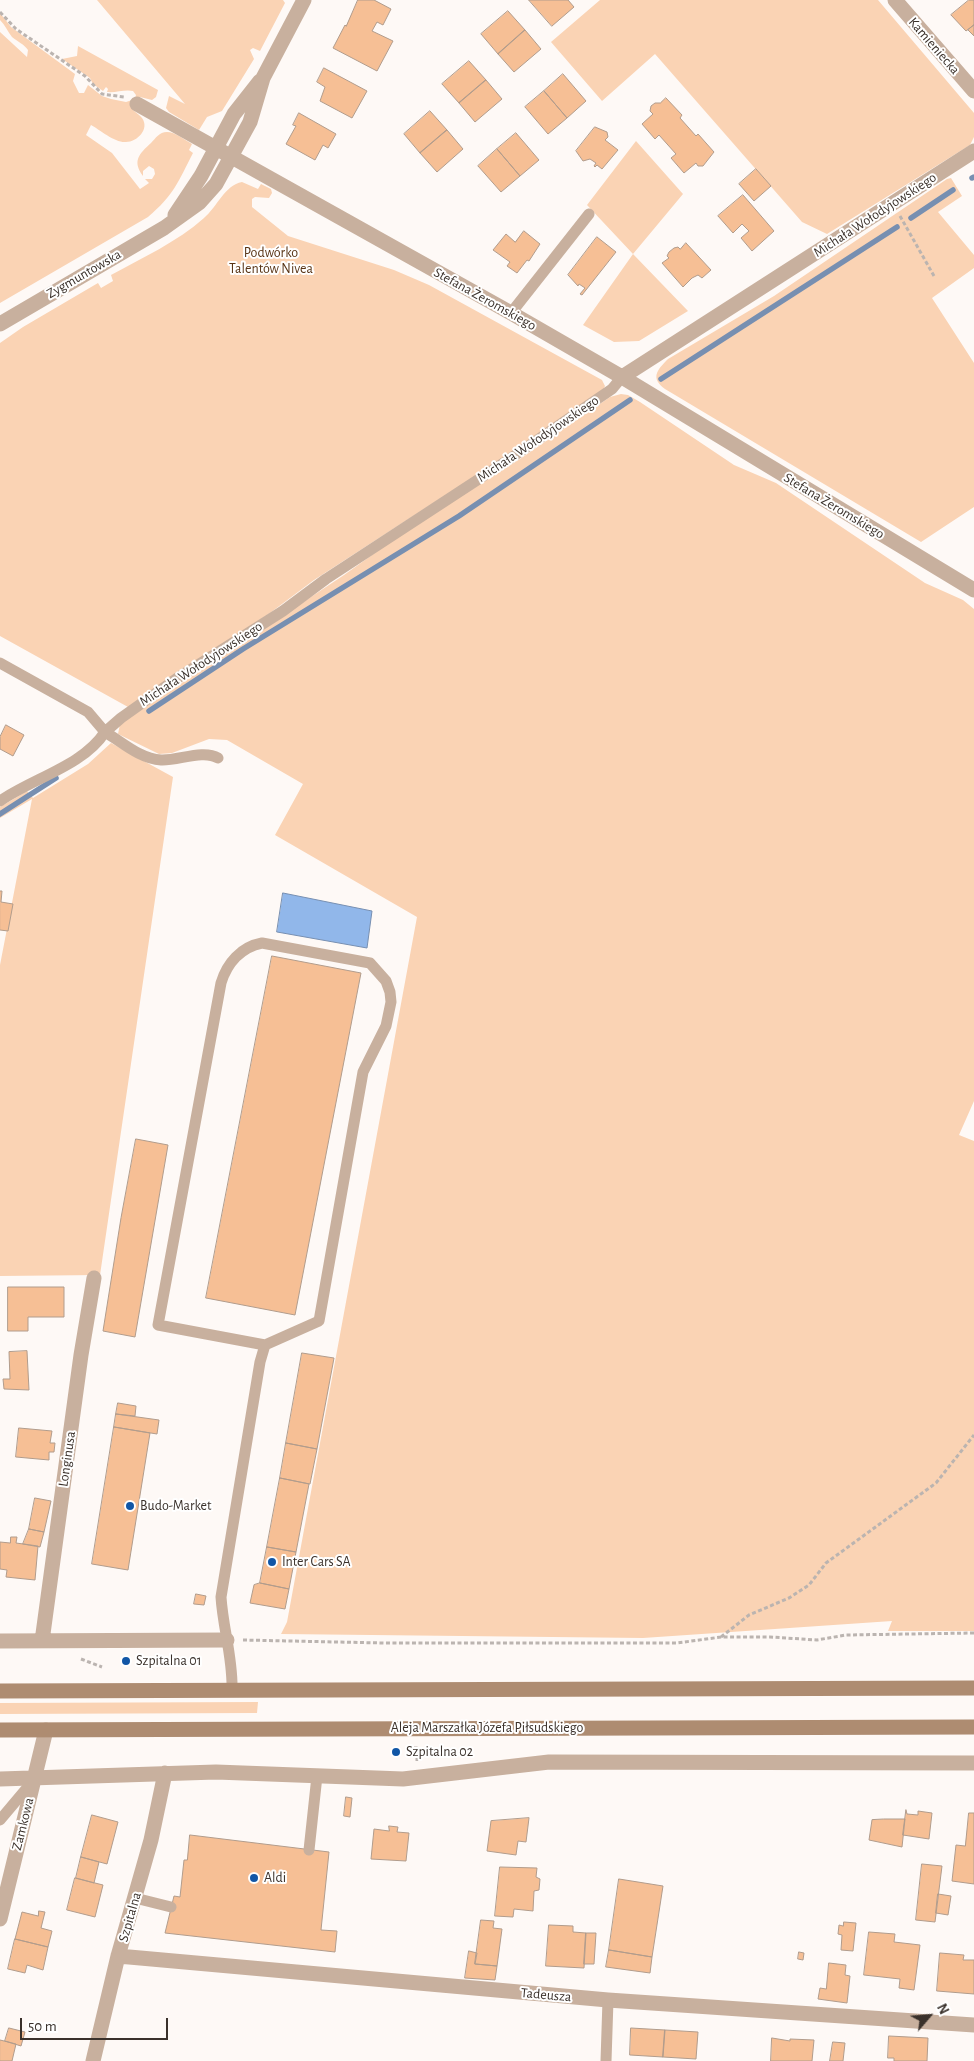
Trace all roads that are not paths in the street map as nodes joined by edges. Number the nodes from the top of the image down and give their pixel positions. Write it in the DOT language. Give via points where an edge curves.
graph roads {
  1 [pos="895,0"];
  2 [pos="302,1"];
  3 [pos="263,78"];
  4 [pos="974,91"];
  5 [pos="137,104"];
  6 [pos="216,148"];
  7 [pos="974,151"];
  8 [pos="231,157"];
  9 [pos="589,214"];
  10 [pos="169,224"];
  11 [pos="511,313"];
  12 [pos="0,324"];
  13 [pos="622,378"];
  14 [pos="974,590"];
  15 [pos="0,663"];
  16 [pos="105,732"];
  17 [pos="218,758"];
  18 [pos="0,800"];
  19 [pos="94,1278"];
  20 [pos="265,1345"];
  21 [pos="227,1640"];
  22 [pos="0,1641"];
  23 [pos="42,1641"];
  24 [pos="974,1688"];
  25 [pos="232,1690"];
  26 [pos="0,1691"];
  27 [pos="974,1726"];
  28 [pos="0,1730"];
  29 [pos="46,1730"];
  30 [pos="974,1763"];
  31 [pos="164,1773"];
  32 [pos="317,1776"];
  33 [pos="0,1779"];
  34 [pos="35,1779"];
  35 [pos="0,1820"];
  36 [pos="309,1850"];
  37 [pos="135,1898"];
  38 [pos="171,1907"];
  39 [pos="0,1919"];
  40 [pos="118,1956"];
  41 [pos="608,2000"];
  42 [pos="974,2025"];
  43 [pos="93,2061"];
  44 [pos="606,2061"];
  1 -- 4 [label="street, Kamieniecka"];
  2 -- 3 [label="street"];
  3 -- 6 [label="street, Zygmuntowska" via="241,103"];
  3 -- 8 [label="street, Zygmuntowska" via="253,115"];
  5 -- 6 [label="street, Stefana Żeromskiego"];
  6 -- 8 [label="street, Stefana Żeromskiego"];
  6 -- 10 [label="street, Zygmuntowska"];
  7 -- 13 [label="street, Michała Wołodyjowskiego"];
  8 -- 10 [label="street, Zygmuntowska" via="200,203"];
  8 -- 11 [label="street, Stefana Żeromskiego"];
  9 -- 11 [label="lane"];
  10 -- 12 [label="street, Zygmuntowska"];
  11 -- 13 [label="street, Stefana Żeromskiego"];
  13 -- 14 [label="street, Stefana Żeromskiego"];
  13 -- 16 [label="lane, Michała Wołodyjowskiego" via="612,389 508,460 176,679"];
  15 -- 16 [label="lane" via="88,712"];
  16 -- 17 [label="lane" via="138,753 159,760 201,755"];
  16 -- 18 [label="lane, Michała Wołodyjowskiego" via="83,755"];
  19 -- 23 [label="street, Longinusa"];
  20 -- 20 [label="lane" via="319,1320 363,1072 386,1026 391,1002 386,981 370,963 262,943 233,959 221,983 158,1325"];
  20 -- 21 [label="lane" via="221,1597"];
  21 -- 23 [label="street"];
  21 -- 25 [label="lane" via="233,1668"];
  22 -- 23 [label="street"];
  24 -- 25 [label="main road"];
  25 -- 26 [label="main road"];
  27 -- 29 [label="main road, Aleja Marszałka Józefa Piłsudskiego"];
  28 -- 29 [label="main road, Aleja Marszałka Józefa Piłsudskiego"];
  29 -- 34 [label="street, Zamkowa"];
  30 -- 32 [label="street" via="549,1762 402,1779"];
  31 -- 32 [label="street"];
  31 -- 34 [label="street"];
  31 -- 37 [label="street, Szpitalna"];
  32 -- 36 [label="lane"];
  33 -- 34 [label="street"];
  34 -- 35 [label="lane"];
  34 -- 39 [label="street, Zamkowa"];
  37 -- 38 [label="lane"];
  37 -- 40 [label="street, Szpitalna"];
  40 -- 41 [label="street, Tadeusza"];
  40 -- 43 [label="street, Szpitalna"];
  41 -- 42 [label="street, Tadeusza"];
  41 -- 44 [label="lane"];
}
